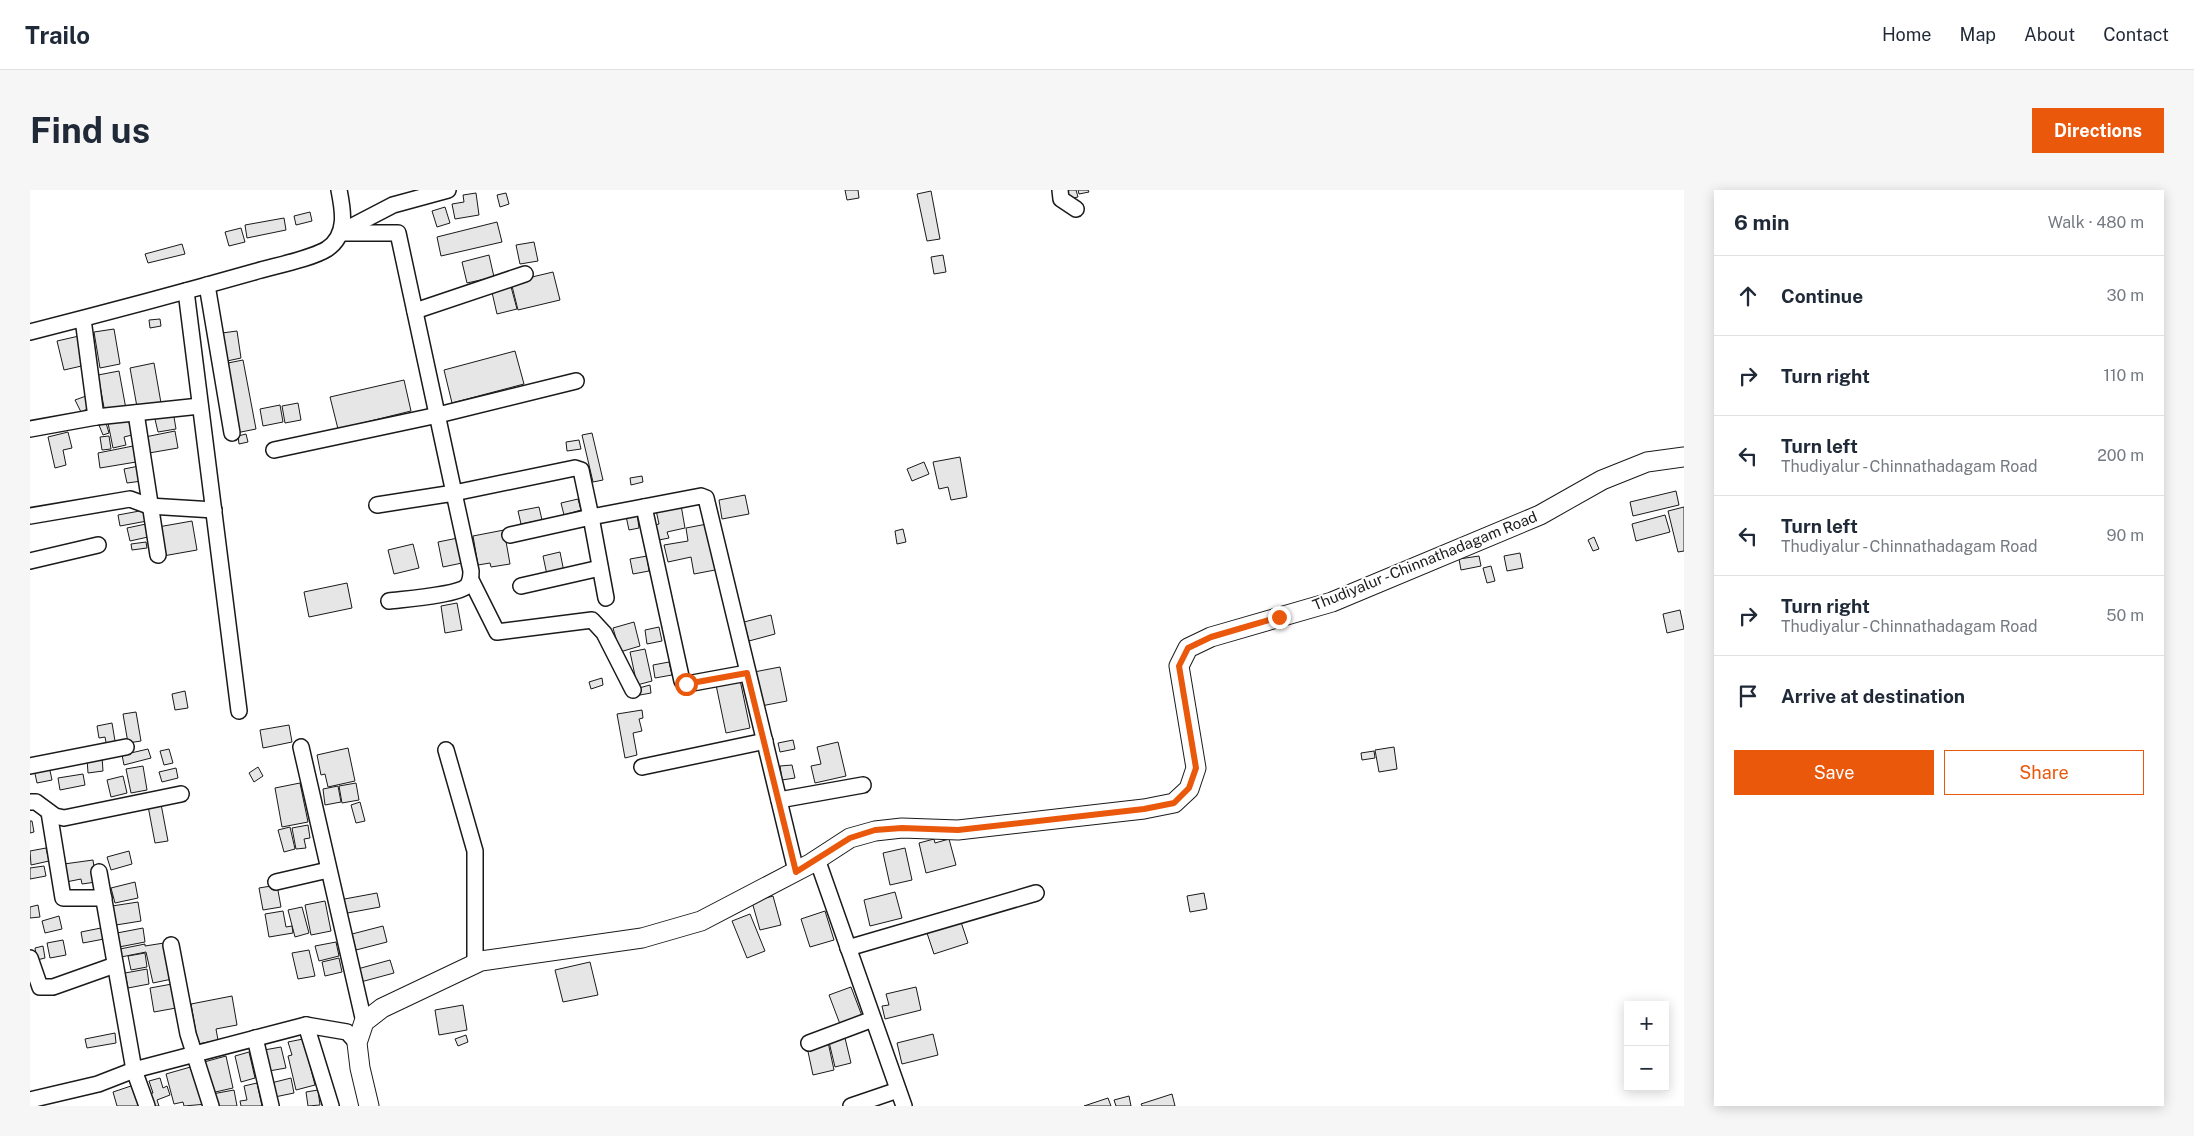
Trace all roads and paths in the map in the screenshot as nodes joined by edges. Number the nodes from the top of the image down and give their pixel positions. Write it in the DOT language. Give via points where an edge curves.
graph roads {
  1 [pos="339,190"];
  2 [pos="448,190"];
  3 [pos="1060,190"];
  4 [pos="1076,208"];
  5 [pos="341,233"];
  6 [pos="524,274"];
  7 [pos="207,285"];
  8 [pos="186,291"];
  9 [pos="415,311"];
  10 [pos="83,319"];
  11 [pos="30,332"];
  12 [pos="576,381"];
  13 [pos="200,406"];
  14 [pos="136,413"];
  15 [pos="438,415"];
  16 [pos="96,417"];
  17 [pos="30,429"];
  18 [pos="232,433"];
  19 [pos="274,450"];
  20 [pos="1684,458"];
  21 [pos="454,493"];
  22 [pos="377,505"];
  23 [pos="149,506"];
  24 [pos="644,507"];
  25 [pos="214,510"];
  26 [pos="30,516"];
  27 [pos="591,517"];
  28 [pos="510,535"];
  29 [pos="98,545"];
  30 [pos="158,555"];
  31 [pos="30,561"];
  32 [pos="600,568"];
  33 [pos="471,580"];
  34 [pos="521,586"];
  35 [pos="606,598"];
  36 [pos="389,601"];
  37 [pos="747,673"];
  38 [pos="633,690"];
  39 [pos="239,710"];
  40 [pos="765,741"];
  41 [pos="126,747"];
  42 [pos="301,747"];
  43 [pos="446,750"];
  44 [pos="30,766"];
  45 [pos="642,766"];
  46 [pos="862,785"];
  47 [pos="181,794"];
  48 [pos="779,800"];
  49 [pos="30,802"];
  50 [pos="49,812"];
  51 [pos="817,859"];
  52 [pos="328,870"];
  53 [pos="99,872"];
  54 [pos="796,872"];
  55 [pos="276,882"];
  56 [pos="1036,893"];
  57 [pos="104,898"];
  58 [pos="171,944"];
  59 [pos="848,948"];
  60 [pos="30,958"];
  61 [pos="475,964"];
  62 [pos="115,965"];
  63 [pos="873,1019"];
  64 [pos="364,1022"];
  65 [pos="306,1025"];
  66 [pos="255,1038"];
  67 [pos="357,1043"];
  68 [pos="809,1043"];
  69 [pos="194,1054"];
  70 [pos="134,1070"];
  71 [pos="898,1090"];
  72 [pos="30,1100"];
  73 [pos="52,1100"];
  74 [pos="147,1106"];
  75 [pos="212,1106"];
  76 [pos="271,1106"];
  77 [pos="331,1106"];
  78 [pos="369,1106"];
  79 [pos="851,1106"];
  80 [pos="904,1106"];
  1 -- 5 [label="street" via="344,214"];
  2 -- 5 [label="street" via="393,206"];
  3 -- 4 [label="street" via="1061,199"];
  5 -- 7 [label="street" via="328,249"];
  5 -- 9 [label="street" via="398,233"];
  6 -- 9 [label="street"];
  7 -- 8 [label="street"];
  7 -- 18 [label="street"];
  8 -- 10 [label="street"];
  8 -- 13 [label="street"];
  9 -- 15 [label="street"];
  10 -- 11 [label="street"];
  10 -- 16 [label="street"];
  12 -- 15 [label="street"];
  13 -- 14 [label="street"];
  13 -- 25 [label="street"];
  14 -- 16 [label="street"];
  14 -- 23 [label="street"];
  15 -- 19 [label="street"];
  15 -- 21 [label="street"];
  16 -- 17 [label="street"];
  20 -- 51 [label="main road, Thudiyalur - Chinnathadagam Road" via="1647,462 1602,480 1540,515 1341,598 1211,637 1188,648 1179,666 1196,768 1189,788 1174,803 958,830 875,830 850,838"];
  21 -- 22 [label="street"];
  21 -- 27 [label="street" via="578,468"];
  21 -- 33 [label="street"];
  23 -- 25 [label="street"];
  23 -- 26 [label="street" via="130,499"];
  23 -- 30 [label="street"];
  24 -- 27 [label="street"];
  24 -- 37 [label="street" via="701,496 706,498"];
  24 -- 37 [label="street" via="682,682 686,684"];
  25 -- 39 [label="street"];
  27 -- 28 [label="street"];
  27 -- 32 [label="street"];
  29 -- 31 [label="street"];
  32 -- 34 [label="street"];
  32 -- 35 [label="street"];
  33 -- 36 [label="street" via="466,587 453,592"];
  33 -- 38 [label="street" via="497,632 592,620 604,634"];
  37 -- 40 [label="street"];
  40 -- 45 [label="street"];
  40 -- 48 [label="street"];
  41 -- 44 [label="street"];
  42 -- 52 [label="street"];
  43 -- 61 [label="street" via="475,851"];
  46 -- 48 [label="street"];
  47 -- 50 [label="street" via="64,818"];
  48 -- 54 [label="street"];
  49 -- 50 [label="street" via="36,802"];
  50 -- 57 [label="street" via="64,898"];
  51 -- 54 [label="main road, Thudiyalur - Chinnathadagam Road"];
  51 -- 59 [label="street"];
  52 -- 55 [label="street"];
  52 -- 64 [label="street"];
  53 -- 57 [label="street"];
  54 -- 61 [label="main road, Thudiyalur - Chinnathadagam Road" via="701,922 642,938 546,950"];
  56 -- 59 [label="street"];
  57 -- 62 [label="street"];
  58 -- 69 [label="street"];
  59 -- 63 [label="street"];
  60 -- 62 [label="street" via="40,987 53,987"];
  61 -- 64 [label="main road, Thudiyalur - Chinnathadagam Road" via="382,1008"];
  62 -- 70 [label="street"];
  63 -- 68 [label="street"];
  63 -- 71 [label="street"];
  64 -- 67 [label="main road"];
  65 -- 66 [label="street"];
  65 -- 67 [label="street" via="347,1032"];
  65 -- 77 [label="street"];
  66 -- 69 [label="street"];
  66 -- 76 [label="street"];
  67 -- 78 [label="main road"];
  69 -- 70 [label="street"];
  69 -- 75 [label="street"];
  70 -- 73 [label="street"];
  70 -- 74 [label="street"];
  71 -- 79 [label="street"];
  71 -- 80 [label="street"];
  72 -- 73 [label="street"];
}
